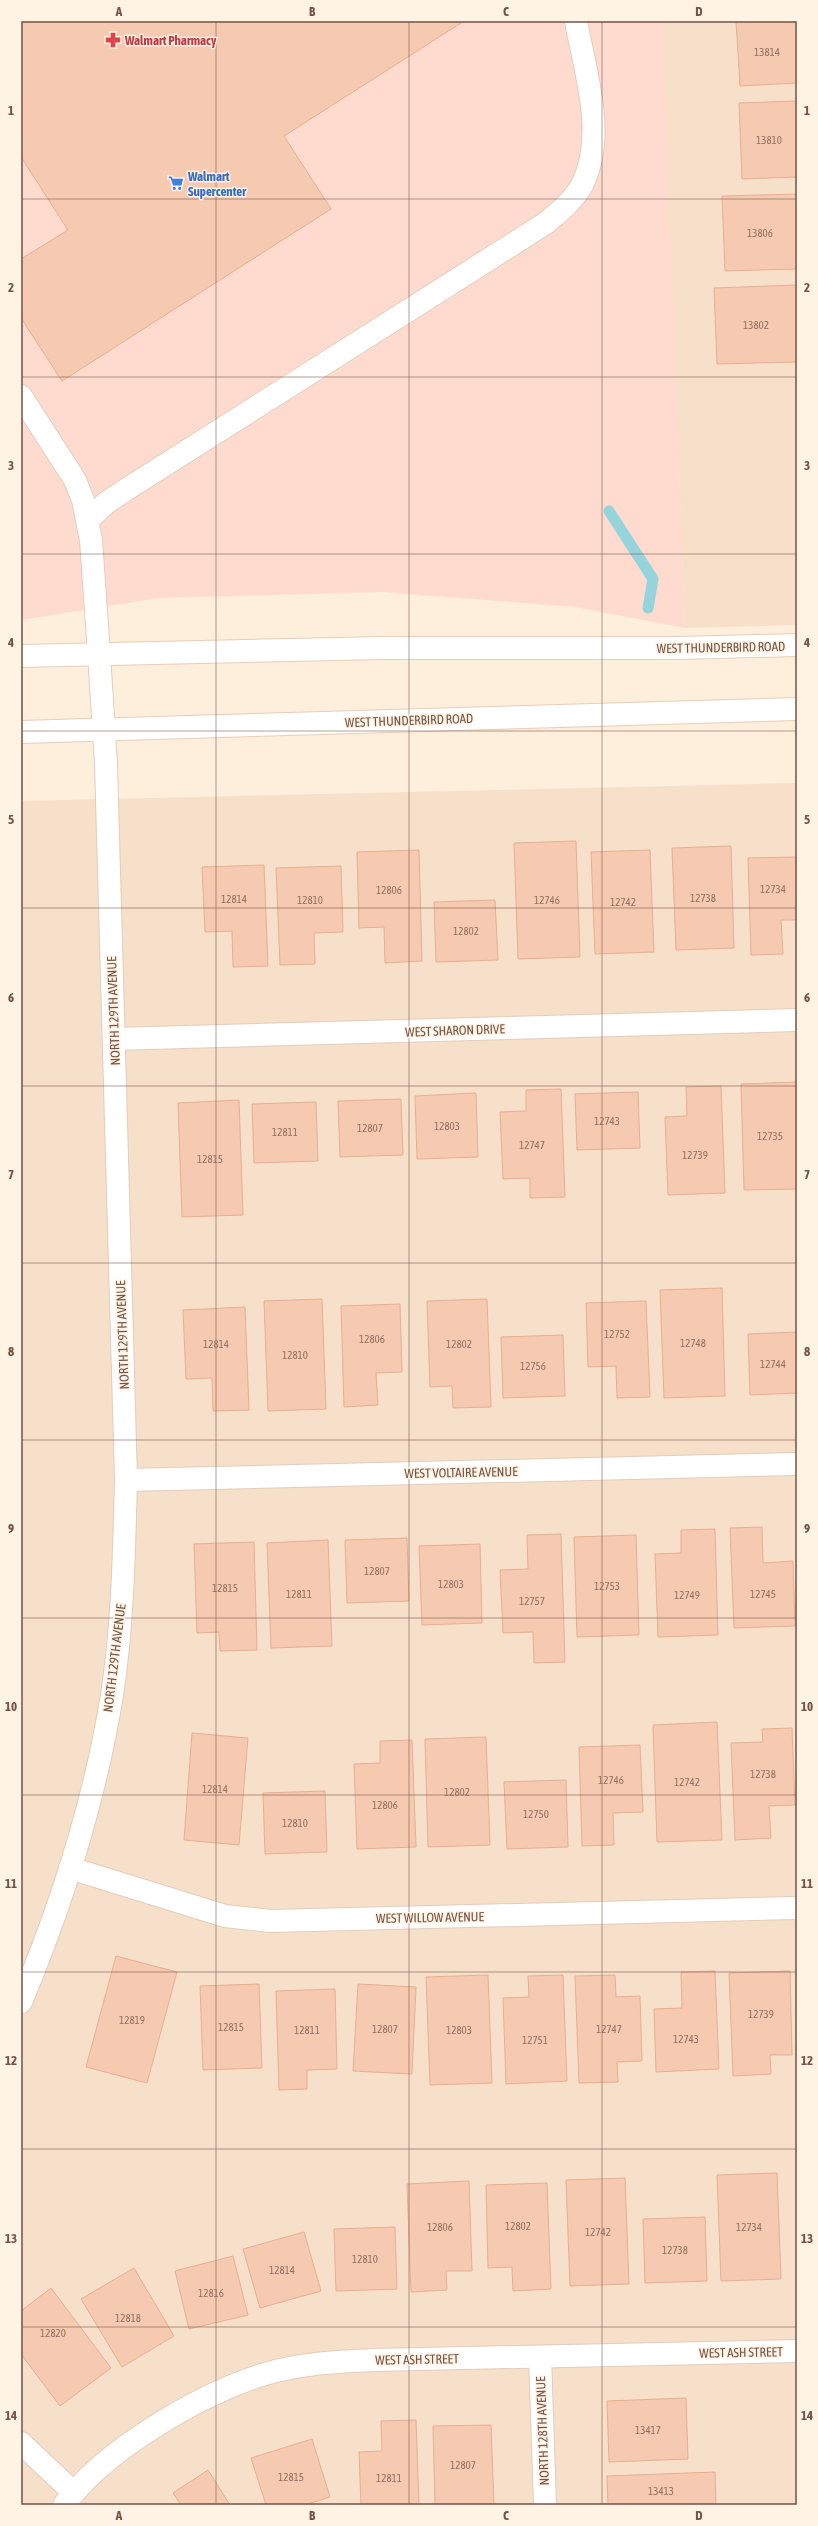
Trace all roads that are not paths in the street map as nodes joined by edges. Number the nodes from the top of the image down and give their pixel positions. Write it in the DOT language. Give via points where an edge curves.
graph roads {
  1 [pos="576,21"];
  2 [pos="21,396"];
  3 [pos="88,520"];
  4 [pos="797,645"];
  5 [pos="99,654"];
  6 [pos="21,656"];
  7 [pos="797,709"];
  8 [pos="104,729"];
  9 [pos="21,732"];
  10 [pos="797,1020"];
  11 [pos="114,1040"];
  12 [pos="797,1464"];
  13 [pos="126,1480"];
  14 [pos="70,1868"];
  15 [pos="797,1908"];
  16 [pos="21,2002"];
  17 [pos="797,2351"];
  18 [pos="540,2357"];
  19 [pos="21,2443"];
  20 [pos="68,2498"];
  21 [pos="545,2505"];
  1 -- 3 [label="street" via="591,101 593,132 591,160 582,186 564,208 546,223 127,489 106,503"];
  2 -- 3 [label="street, NORTH 129TH AVENUE" via="75,480"];
  3 -- 5 [label="street, NORTH 129TH AVENUE"];
  4 -- 5 [label="street, WEST THUNDERBIRD ROAD" via="679,648 383,648"];
  5 -- 6 [label="street, WEST THUNDERBIRD ROAD"];
  5 -- 8 [label="street, NORTH 129TH AVENUE"];
  7 -- 8 [label="street, WEST THUNDERBIRD ROAD"];
  8 -- 9 [label="street, WEST THUNDERBIRD ROAD"];
  8 -- 11 [label="street, NORTH 129TH AVENUE"];
  10 -- 11 [label="street, WEST SHARON DRIVE"];
  11 -- 13 [label="street, NORTH 129TH AVENUE"];
  12 -- 13 [label="street, WEST VOLTAIRE AVENUE"];
  13 -- 14 [label="street, NORTH 129TH AVENUE" via="123,1590 112,1695 93,1782"];
  14 -- 15 [label="street, WEST WILLOW AVENUE" via="225,1916 271,1921"];
  14 -- 16 [label="street, NORTH 129TH AVENUE" via="43,1949"];
  17 -- 18 [label="street, WEST ASH STREET"];
  18 -- 20 [label="street, WEST ASH STREET" via="322,2363 266,2374 208,2396 172,2416 138,2439"];
  18 -- 21 [label="street, NORTH 128TH AVENUE"];
  19 -- 20 [label="street, WEST ASH STREET"];
}
